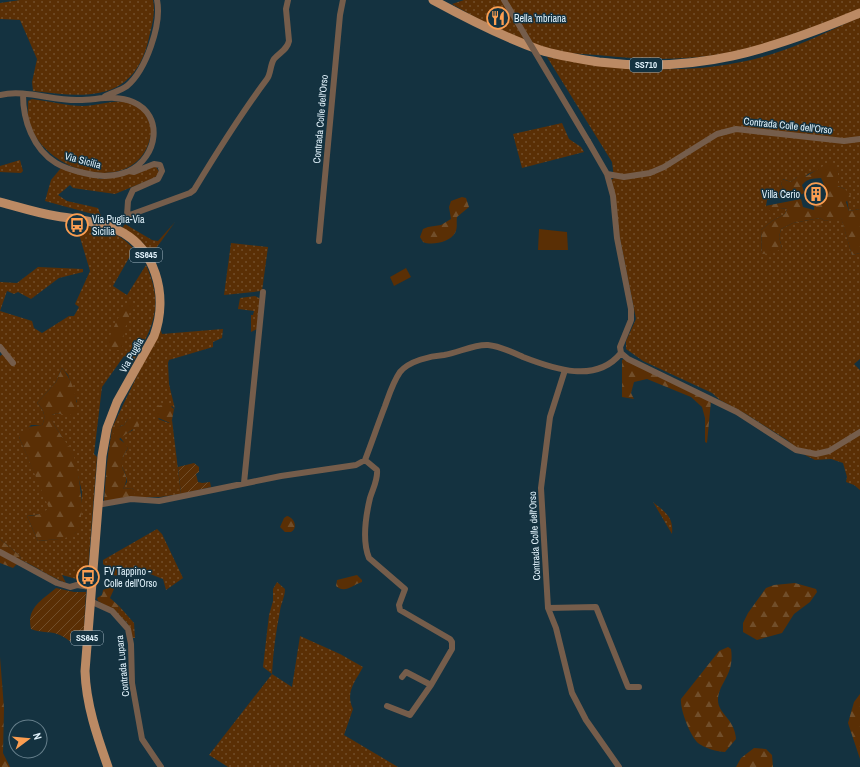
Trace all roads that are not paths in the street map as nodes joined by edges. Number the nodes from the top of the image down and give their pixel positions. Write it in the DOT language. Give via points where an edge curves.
graph roads {
  1 [pos="157,0"];
  2 [pos="288,0"];
  3 [pos="343,0"];
  4 [pos="504,0"];
  5 [pos="434,1"];
  6 [pos="860,13"];
  7 [pos="23,94"];
  8 [pos="0,95"];
  9 [pos="104,97"];
  10 [pos="860,139"];
  11 [pos="129,170"];
  12 [pos="607,174"];
  13 [pos="0,198"];
  14 [pos="0,202"];
  15 [pos="127,216"];
  16 [pos="73,218"];
  17 [pos="114,228"];
  18 [pos="319,241"];
  19 [pos="263,292"];
  20 [pos="0,347"];
  21 [pos="621,353"];
  22 [pos="13,363"];
  23 [pos="566,370"];
  24 [pos="860,432"];
  25 [pos="365,460"];
  26 [pos="244,483"];
  27 [pos="97,505"];
  28 [pos="0,552"];
  29 [pos="90,587"];
  30 [pos="90,601"];
  31 [pos="548,608"];
  32 [pos="402,677"];
  33 [pos="431,685"];
  34 [pos="638,687"];
  35 [pos="387,706"];
  36 [pos="108,767"];
  37 [pos="161,767"];
  38 [pos="619,767"];
  1 -- 9 [label="street" via="159,9 146,60 126,86"];
  2 -- 15 [label="street" via="288,46 274,60 268,78 223,142 194,190"];
  3 -- 18 [label="street, Contrada Colle dell'Orso"];
  4 -- 12 [label="street, bridge"];
  5 -- 6 [label="main road, SS710" via="504,36 541,50 591,60 647,66 706,61 756,52"];
  7 -- 8 [label="street, Via Sicilia"];
  7 -- 9 [label="street, Via Sicilia" via="77,100"];
  7 -- 11 [label="street, Via Sicilia" via="28,127 56,164 102,176"];
  9 -- 11 [label="street, Via Sicilia" via="138,104 146,109 152,120 154,136 150,151 139,164"];
  10 -- 12 [label="street, Contrada Colle dell'Orso" via="844,141 736,129 717,134 650,173 624,177"];
  11 -- 15 [label="street" via="134,172 154,164 160,165 162,171 158,179 133,190 128,201"];
  12 -- 21 [label="street" via="631,309 631,320 620,347"];
  13 -- 16 [label="main road, Via Puglia / SS645"];
  14 -- 16 [label="main road, Via Puglia / SS645"];
  15 -- 17 [label="street"];
  16 -- 17 [label="main road, Via Puglia / SS645"];
  17 -- 27 [label="main road, Via Puglia / SS645" via="137,244 146,256 156,276 161,303 154,336 117,402 107,428"];
  19 -- 26 [label="street"];
  20 -- 22 [label="street"];
  21 -- 23 [label="street" via="615,360 593,371"];
  21 -- 24 [label="street" via="735,411 796,450 816,454 829,451"];
  23 -- 25 [label="street" via="488,345 433,356 411,364 400,372 389,394"];
  23 -- 31 [label="street, Contrada Colle dell'Orso" via="550,417 541,488"];
  25 -- 26 [label="street" via="350,467"];
  25 -- 33 [label="street" via="377,470 378,477 367,516 366,538 369,558 405,589 399,605 400,610 452,642 452,648"];
  26 -- 27 [label="street" via="159,501 130,499"];
  27 -- 29 [label="main road, SS645"];
  28 -- 29 [label="street" via="57,583 70,587"];
  29 -- 30 [label="main road, SS645"];
  30 -- 36 [label="main road, SS645" via="86,685 97,736"];
  30 -- 37 [label="street, Contrada Lupara" via="112,611 128,629 132,683 142,739"];
  31 -- 34 [label="street" via="596,607 628,687"];
  31 -- 38 [label="street, Contrada Colle dell'Orso" via="556,628 572,693 586,720"];
  32 -- 33 [label="street" via="406,672"];
  33 -- 35 [label="street" via="410,715"];
}
